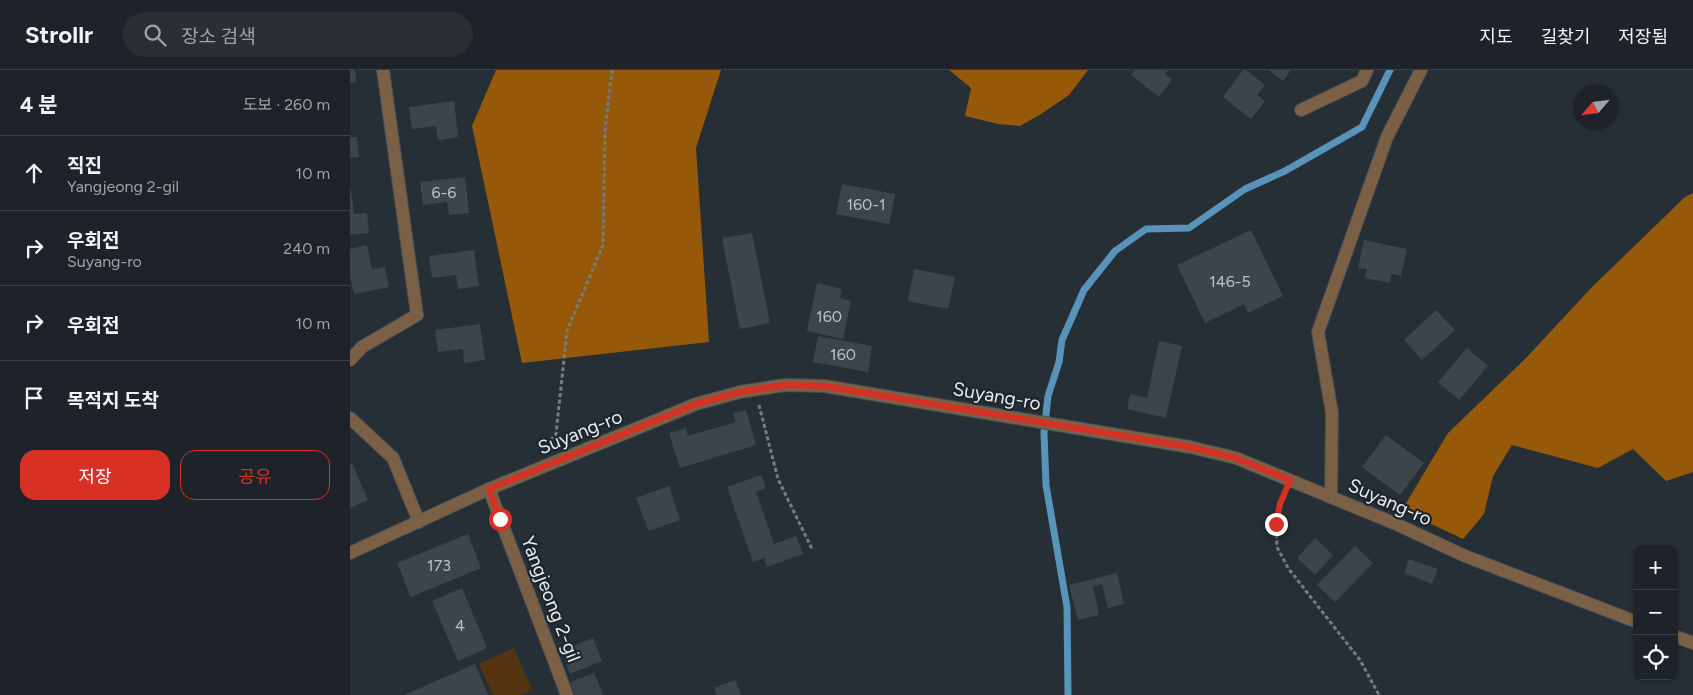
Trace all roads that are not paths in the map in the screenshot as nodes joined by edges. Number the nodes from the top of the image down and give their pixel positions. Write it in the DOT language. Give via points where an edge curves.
graph roads {
  1 [pos="383,70"];
  2 [pos="1367,70"];
  3 [pos="1421,70"];
  4 [pos="1301,110"];
  5 [pos="350,360"];
  6 [pos="350,418"];
  7 [pos="489,489"];
  8 [pos="1331,497"];
  9 [pos="419,522"];
  10 [pos="350,552"];
  11 [pos="1633,620"];
  12 [pos="1678,637"];
  13 [pos="1693,643"];
  14 [pos="567,695"];
  1 -- 5 [label="street" via="417,315 362,347"];
  2 -- 4 [label="street" via="1362,81"];
  3 -- 8 [label="street" via="1387,137 1318,332 1332,412"];
  6 -- 9 [label="street" via="393,458"];
  7 -- 8 [label="street, Suyang-ro" via="696,404 785,385 824,386 1190,447 1236,458"];
  7 -- 9 [label="street, Suyang-ro"];
  7 -- 14 [label="street, Yangjeong 2-gil"];
  8 -- 11 [label="street, Suyang-ro" via="1465,556"];
  9 -- 10 [label="street, Suyang-ro"];
  12 -- 13 [label="street"];
}
